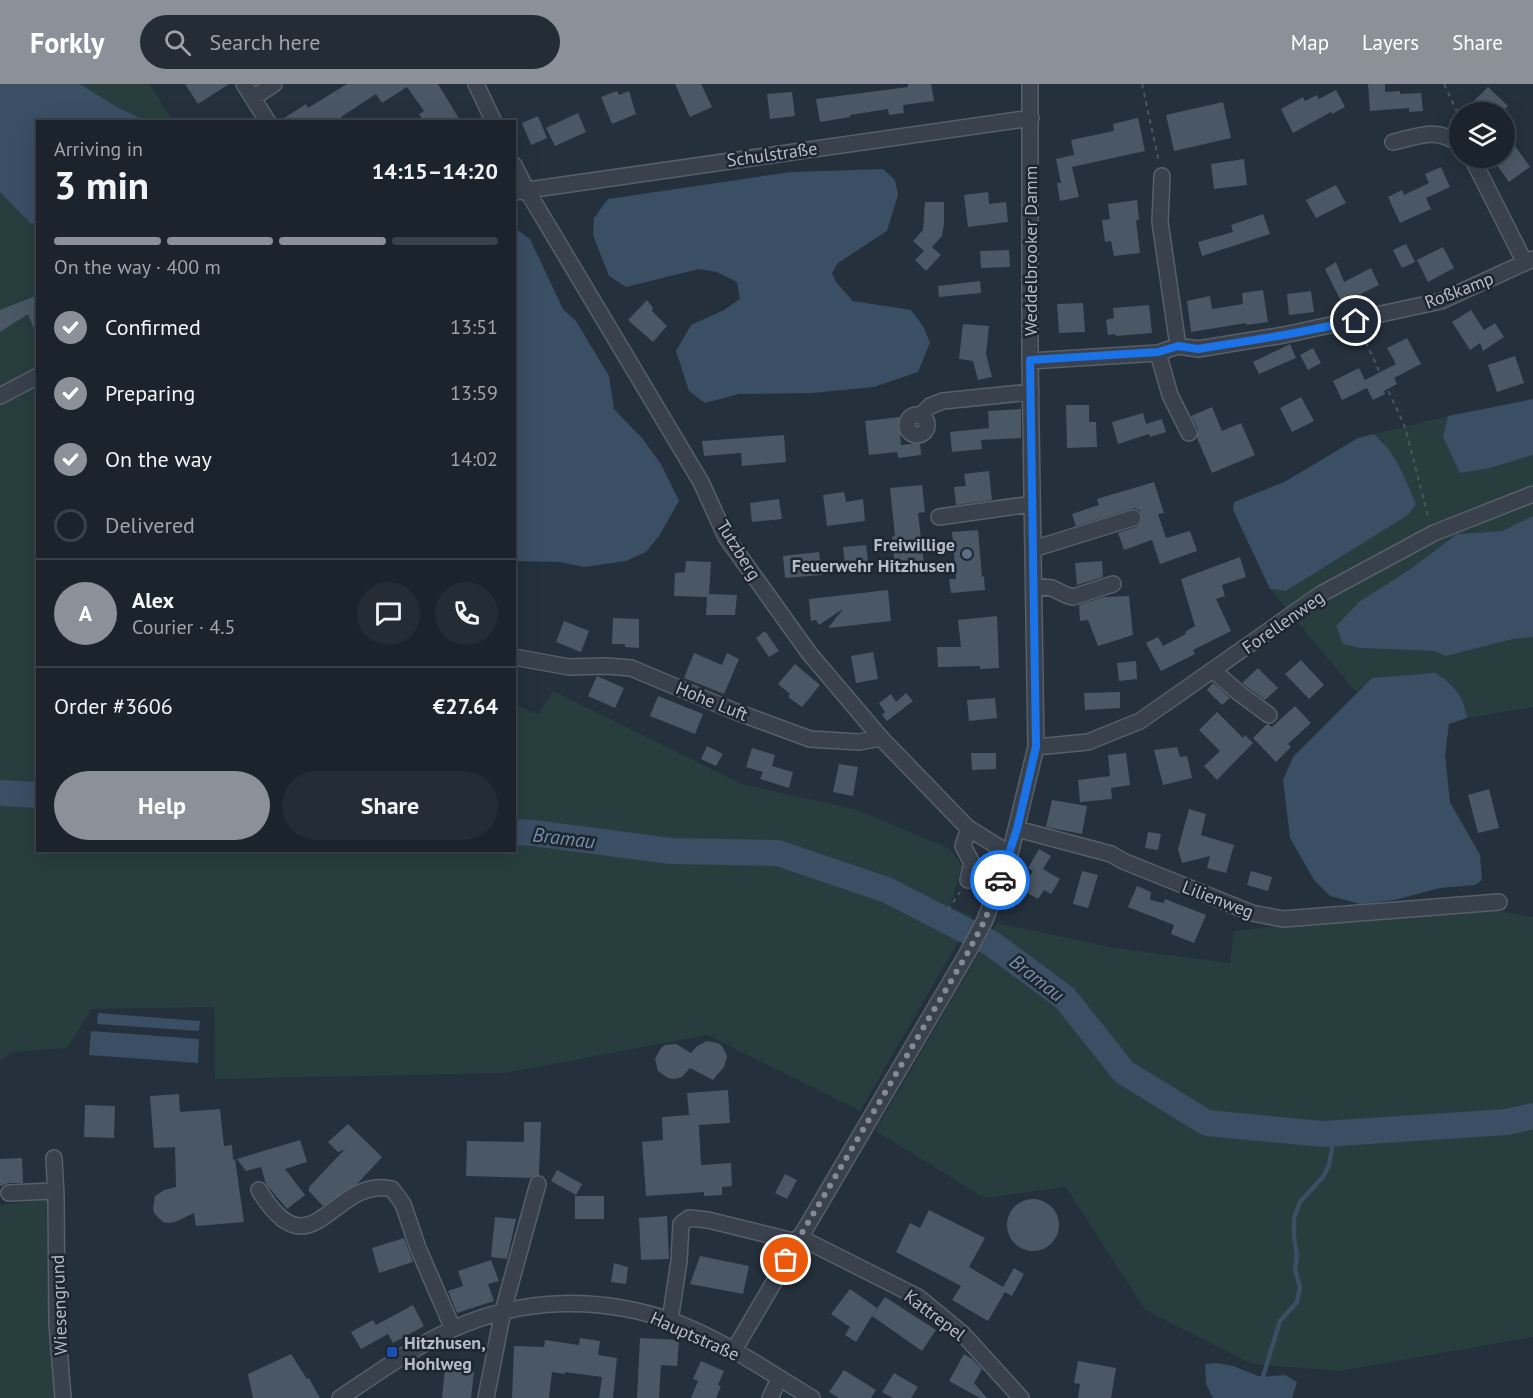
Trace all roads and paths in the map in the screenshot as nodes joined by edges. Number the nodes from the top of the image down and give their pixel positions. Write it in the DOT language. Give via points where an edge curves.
graph roads {
  1 [pos="244,84"];
  2 [pos="274,84"];
  3 [pos="476,84"];
  4 [pos="1030,84"];
  5 [pos="1036,84"];
  6 [pos="1142,84"];
  7 [pos="1444,84"];
  8 [pos="253,98"];
  9 [pos="1452,102"];
  10 [pos="1031,118"];
  11 [pos="267,120"];
  12 [pos="493,120"];
  13 [pos="1449,137"];
  14 [pos="1393,142"];
  15 [pos="1478,168"];
  16 [pos="516,173"];
  17 [pos="1162,176"];
  18 [pos="520,190"];
  19 [pos="1529,261"];
  20 [pos="1356,321"];
  21 [pos="1178,346"];
  22 [pos="1158,352"];
  23 [pos="1030,360"];
  24 [pos="36,377"];
  25 [pos="1031,392"];
  26 [pos="0,396"];
  27 [pos="920,416"];
  28 [pos="1189,432"];
  29 [pos="1533,494"];
  30 [pos="1032,504"];
  31 [pos="939,517"];
  32 [pos="1133,518"];
  33 [pos="1434,533"];
  34 [pos="1033,549"];
  35 [pos="1113,584"];
  36 [pos="1034,586"];
  37 [pos="516,657"];
  38 [pos="1214,671"];
  39 [pos="1269,715"];
  40 [pos="881,738"];
  41 [pos="1036,747"];
  42 [pos="969,828"];
  43 [pos="1017,829"];
  44 [pos="1010,854"];
  45 [pos="968,880"];
  46 [pos="1499,902"];
  47 [pos="948,910"];
  48 [pos="54,1158"];
  49 [pos="538,1184"];
  50 [pos="259,1190"];
  51 [pos="9,1193"];
  52 [pos="56,1196"];
  53 [pos="798,1240"];
  54 [pos="503,1311"];
  55 [pos="670,1321"];
  56 [pos="453,1329"];
  57 [pos="734,1350"];
  58 [pos="779,1379"];
  59 [pos="63,1398"];
  60 [pos="340,1398"];
  61 [pos="486,1398"];
  62 [pos="770,1398"];
  63 [pos="812,1398"];
  64 [pos="1021,1398"];
  1 -- 8 [label="street"];
  2 -- 8 [label="street"];
  3 -- 12 [label="street"];
  4 -- 5 [label="street"];
  4 -- 10 [label="street, Weddelbrooker Damm"];
  6 -- 17 [label="path"];
  7 -- 9 [label="path"];
  8 -- 11 [label="street"];
  10 -- 18 [label="street, Schulstraße"];
  10 -- 23 [label="street, Weddelbrooker Damm"];
  13 -- 14 [label="street" via="1433,133"];
  15 -- 19 [label="street, Roßkamp"];
  16 -- 18 [label="street, Tutzberg"];
  17 -- 21 [label="street" via="1160,222"];
  18 -- 40 [label="street, Tutzberg" via="702,482 726,537 809,653"];
  19 -- 20 [label="street, Roßkamp" via="1441,301"];
  20 -- 21 [label="street, Roßkamp" via="1198,349"];
  20 -- 33 [label="path" via="1406,427"];
  21 -- 22 [label="street, Roßkamp"];
  22 -- 23 [label="street, Roßkamp"];
  22 -- 28 [label="street" via="1170,395"];
  23 -- 25 [label="street, Weddelbrooker Damm"];
  24 -- 26 [label="street"];
  25 -- 27 [label="street" via="943,401"];
  25 -- 30 [label="street, Weddelbrooker Damm"];
  29 -- 33 [label="street, Forellenweg"];
  30 -- 31 [label="street"];
  30 -- 34 [label="street, Weddelbrooker Damm"];
  32 -- 34 [label="street"];
  33 -- 38 [label="street, Forellenweg" via="1321,594"];
  34 -- 36 [label="street, Weddelbrooker Damm"];
  35 -- 36 [label="street" via="1073,597"];
  36 -- 41 [label="street, Weddelbrooker Damm"];
  37 -- 40 [label="street, Hohe Luft" via="569,667 631,668 810,739 859,742"];
  38 -- 39 [label="street"];
  38 -- 41 [label="street, Forellenweg" via="1140,722 1088,742"];
  40 -- 42 [label="street, Tutzberg"];
  41 -- 43 [label="street, Weddelbrooker Damm"];
  42 -- 44 [label="street, Tutzberg"];
  42 -- 45 [label="street" via="963,846 972,863"];
  43 -- 44 [label="street, Weddelbrooker Damm"];
  43 -- 46 [label="street, Lilienweg" via="1111,854 1252,913 1283,919"];
  44 -- 53 [label="street, Weddelbrooker Damm" via="985,920 967,954"];
  45 -- 47 [label="path"];
  48 -- 52 [label="street, Wiesengrund"];
  49 -- 54 [label="street"];
  50 -- 56 [label="street" via="280,1218 299,1227 321,1219 356,1194 384,1187 393,1189 403,1204"];
  51 -- 52 [label="street" via="52,1191"];
  52 -- 59 [label="street, Wiesengrund" via="57,1323"];
  53 -- 55 [label="street, Kattrepel" via="689,1218 681,1224"];
  53 -- 57 [label="street, Weddelbrooker Damm"];
  53 -- 64 [label="street, Kattrepel" via="918,1297 963,1334"];
  54 -- 55 [label="street, Hauptstraße" via="525,1306 587,1304 626,1307"];
  54 -- 56 [label="street, Hauptstraße"];
  54 -- 61 [label="street"];
  55 -- 57 [label="street, Hauptstraße"];
  56 -- 60 [label="street, Hauptstraße"];
  57 -- 58 [label="street, Hauptstraße"];
  58 -- 62 [label="street"];
  58 -- 63 [label="street, Hauptstraße"];
}
